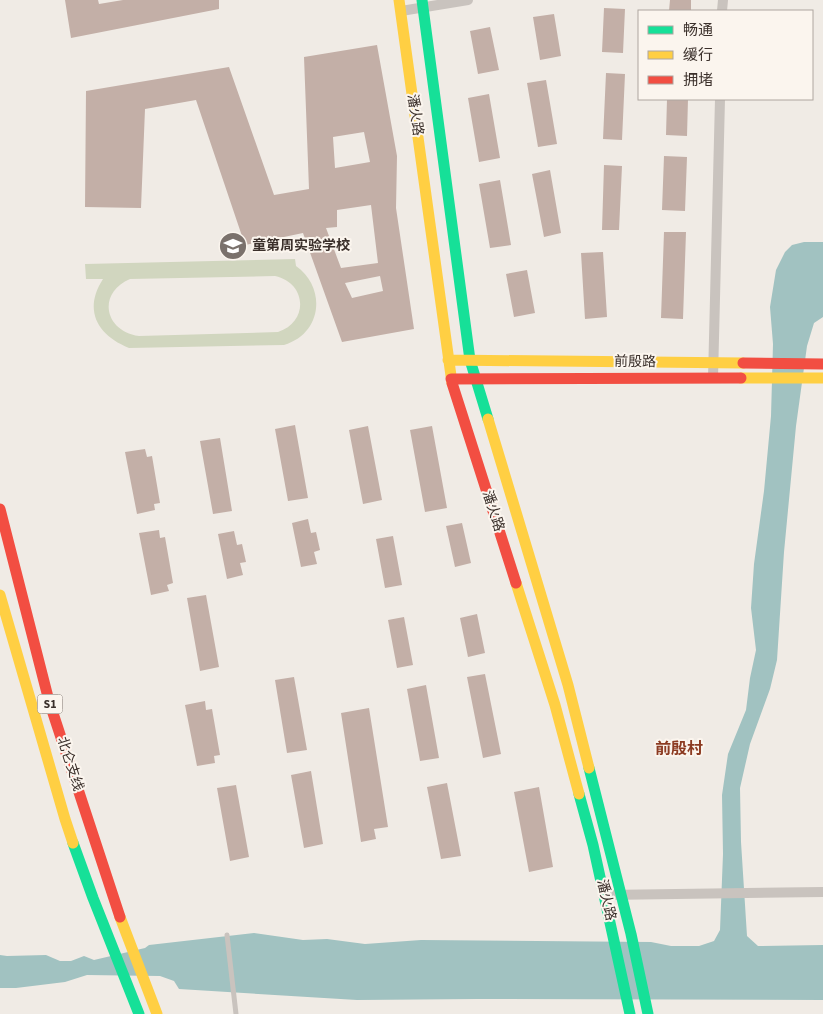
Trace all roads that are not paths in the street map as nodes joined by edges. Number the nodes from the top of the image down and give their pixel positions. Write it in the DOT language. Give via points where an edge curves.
graph roads {
  1 [pos="468,0"];
  2 [pos="423,4"];
  3 [pos="400,5"];
  4 [pos="720,100"];
  5 [pos="448,360"];
  6 [pos="470,360"];
  7 [pos="714,363"];
  8 [pos="823,364"];
  9 [pos="714,378"];
  10 [pos="823,378"];
  11 [pos="451,379"];
  12 [pos="476,379"];
  13 [pos="0,509"];
  14 [pos="0,595"];
  15 [pos="823,892"];
  16 [pos="621,894"];
  17 [pos="604,895"];
  18 [pos="227,935"];
  19 [pos="630,1012"];
  20 [pos="648,1012"];
  21 [pos="138,1014"];
  22 [pos="157,1014"];
  23 [pos="236,1014"];
  1 -- 2 [label="street"];
  2 -- 3 [label="street"];
  2 -- 6 [label="main road, 潘火路"];
  3 -- 5 [label="main road, 潘火路"];
  4 -- 7 [label="street"];
  5 -- 6 [label="main road, 前殷路"];
  5 -- 11 [label="main road, 潘火路"];
  6 -- 7 [label="main road, 前殷路"];
  6 -- 12 [label="main road, 潘火路"];
  7 -- 8 [label="main road, 前殷路"];
  7 -- 9 [label="street"];
  9 -- 10 [label="main road, 前殷路"];
  9 -- 12 [label="main road, 前殷路"];
  11 -- 12 [label="main road, 前殷路"];
  11 -- 17 [label="main road, 潘火路" via="555,705"];
  12 -- 16 [label="main road, 潘火路" via="568,685"];
  13 -- 22 [label="main road, 北仑支线 / S1" via="49,701 112,895"];
  14 -- 21 [label="main road, 北仑支线 / S1" via="62,810"];
  15 -- 16 [label="street"];
  16 -- 17 [label="street"];
  16 -- 20 [label="main road, 潘火路"];
  17 -- 19 [label="main road, 潘火路"];
  18 -- 23 [label="lane"];
}
